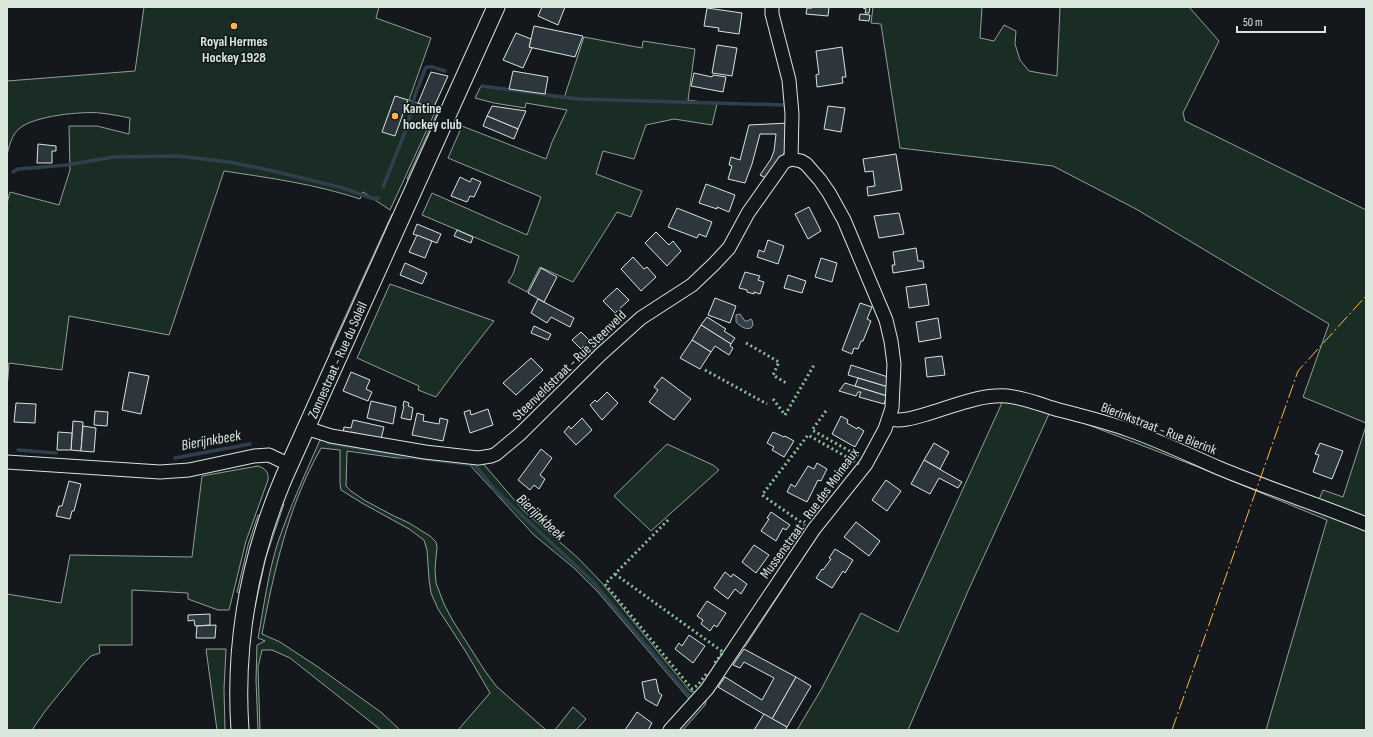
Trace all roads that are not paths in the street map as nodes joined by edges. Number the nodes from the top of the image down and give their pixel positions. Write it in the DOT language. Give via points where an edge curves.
graph roads {
  1 [pos="496,7"];
  2 [pos="772,7"];
  3 [pos="791,159"];
  4 [pos="889,419"];
  5 [pos="306,428"];
  6 [pos="7,462"];
  7 [pos="290,465"];
  8 [pos="1366,524"];
  9 [pos="240,730"];
  10 [pos="670,730"];
  1 -- 5 [label="main road, Zonnestraat - Rue du Soleil"];
  2 -- 3 [label="street" via="789,80"];
  3 -- 4 [label="street, Mussenstraat - Rue des Moineaux" via="801,160 806,164 832,198 844,220 886,320 894,364"];
  3 -- 5 [label="street, Steenveldstraat - Rue Steenveld" via="784,162 774,175 728,248 714,264 692,285 641,318 496,454 478,458 425,452 331,436"];
  4 -- 8 [label="street, Bierinkstraat - Rue Bierink" via="899,421 987,398 1005,396 1024,399 1131,430 1238,476"];
  4 -- 10 [label="street, Mussenstraat - Rue des Moineaux" via="866,464 814,529 707,689"];
  5 -- 7 [label="main road, Zonnestraat - Rue du Soleil"];
  6 -- 7 [label="street" via="166,472 269,455"];
  7 -- 9 [label="main road, Zonnestraat - Rue du Soleil" via="265,527 245,610 239,669"];
}
